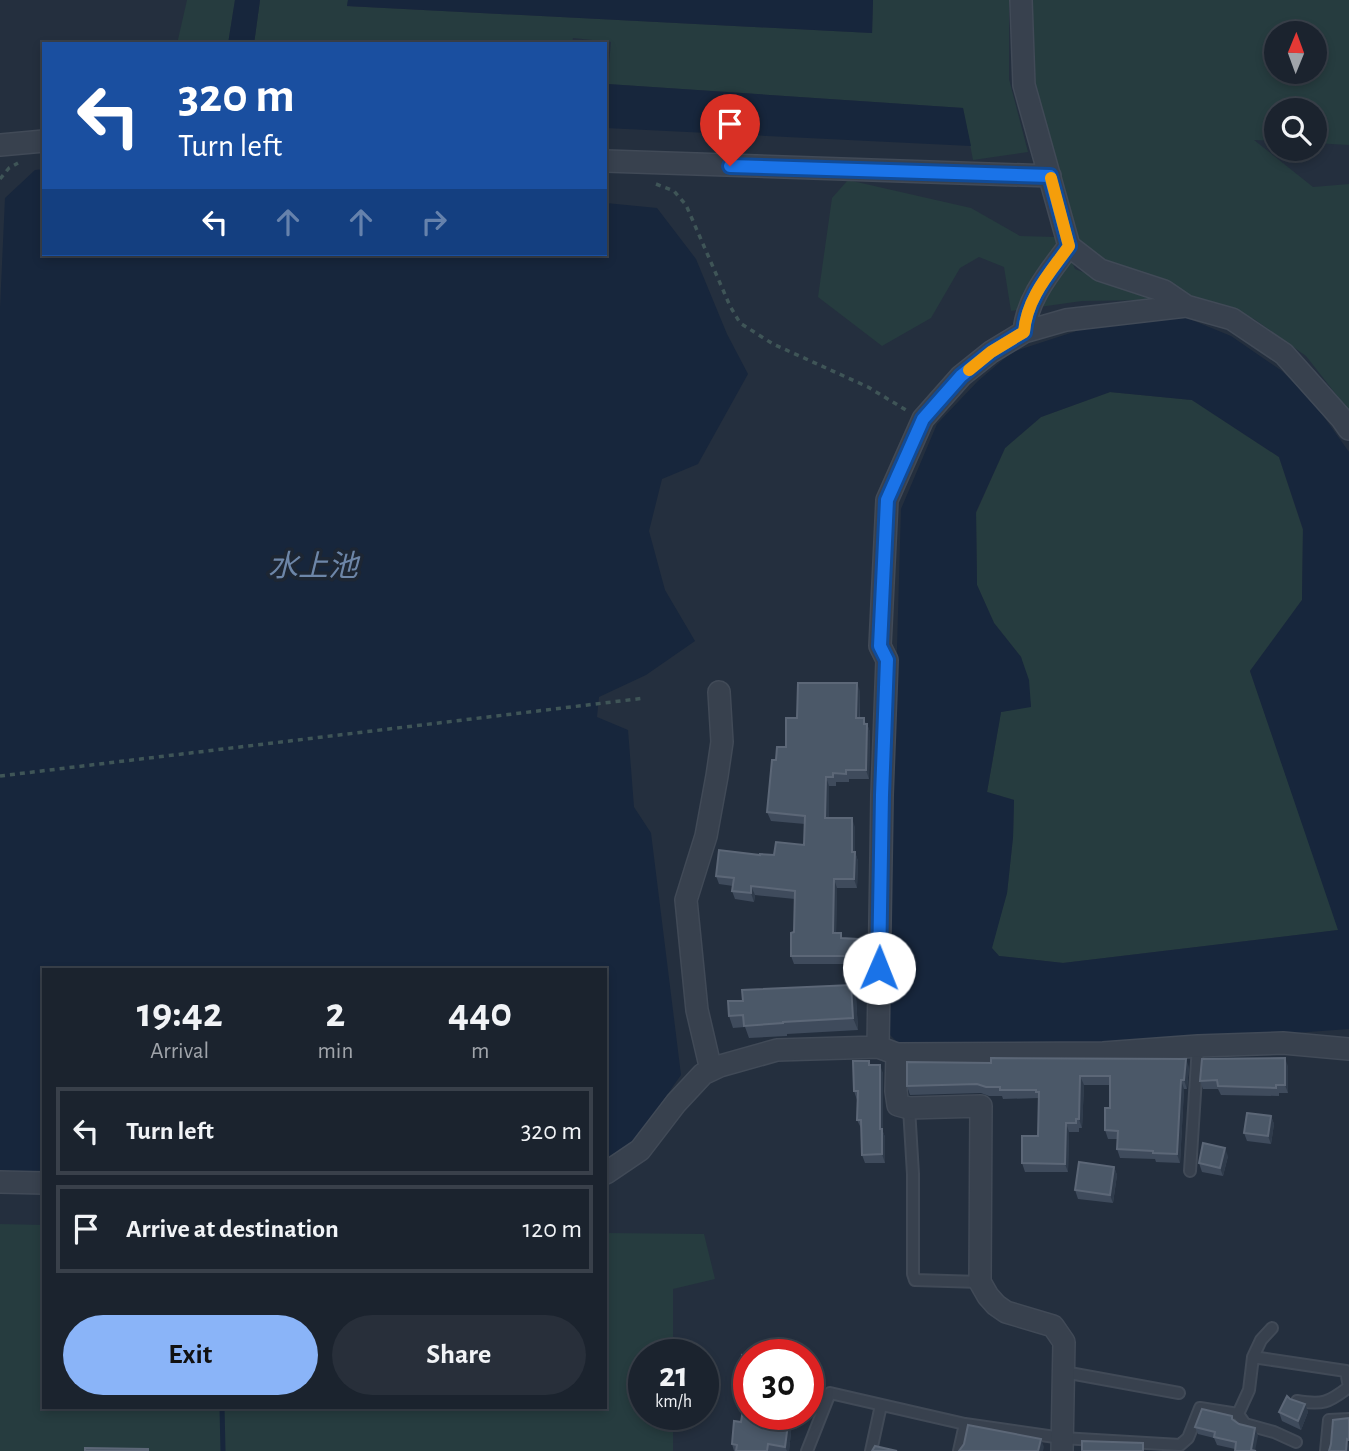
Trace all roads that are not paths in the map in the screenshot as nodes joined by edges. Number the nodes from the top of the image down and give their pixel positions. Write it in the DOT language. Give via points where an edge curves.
graph roads {
  1 [pos="1021,0"];
  2 [pos="42,141"];
  3 [pos="0,145"];
  4 [pos="607,161"];
  5 [pos="1050,176"];
  6 [pos="1069,246"];
  7 [pos="1186,306"];
  8 [pos="1024,332"];
  9 [pos="1349,429"];
  10 [pos="719,692"];
  11 [pos="1198,1046"];
  12 [pos="1349,1049"];
  13 [pos="887,1051"];
  14 [pos="711,1070"];
  15 [pos="909,1108"];
  16 [pos="1190,1171"];
  17 [pos="607,1172"];
  18 [pos="0,1182"];
  19 [pos="42,1183"];
  20 [pos="980,1282"];
  21 [pos="1272,1328"];
  22 [pos="1253,1357"];
  23 [pos="1064,1372"];
  24 [pos="1349,1387"];
  25 [pos="1179,1393"];
  26 [pos="1297,1401"];
  27 [pos="881,1405"];
  28 [pos="1238,1415"];
  29 [pos="1349,1419"];
  30 [pos="965,1424"];
  31 [pos="1296,1442"];
  32 [pos="1062,1445"];
  33 [pos="807,1451"];
  34 [pos="871,1451"];
  35 [pos="959,1451"];
  36 [pos="1326,1451"];
  1 -- 5 [label="street" via="1024,85"];
  2 -- 3 [label="street"];
  4 -- 5 [label="street"];
  5 -- 6 [label="street"];
  6 -- 7 [label="street" via="1100,270 1164,291"];
  6 -- 8 [label="street" via="1030,304"];
  7 -- 8 [label="street" via="1066,320"];
  7 -- 9 [label="street" via="1232,319 1284,354"];
  8 -- 13 [label="street" via="961,376 923,419 887,500 880,646 887,660 882,795"];
  10 -- 14 [label="street" via="722,742 717,776 706,836 686,901 697,1010"];
  11 -- 12 [label="street" via="1283,1043"];
  11 -- 13 [label="street" via="1103,1053"];
  11 -- 16 [label="lane"];
  13 -- 14 [label="street" via="777,1050"];
  13 -- 15 [label="street" via="898,1105"];
  14 -- 17 [label="street" via="676,1103 640,1150"];
  15 -- 20 [label="lane" via="915,1280"];
  15 -- 20 [label="street" via="981,1106"];
  18 -- 19 [label="street"];
  20 -- 23 [label="street" via="1006,1312 1053,1326 1064,1342"];
  21 -- 22 [label="lane"];
  22 -- 24 [label="lane" via="1346,1371"];
  22 -- 28 [label="lane" via="1249,1390"];
  23 -- 25 [label="lane"];
  23 -- 32 [label="street"];
  24 -- 26 [label="lane" via="1316,1404"];
  27 -- 30 [label="lane"];
  27 -- 33 [label="lane" via="830,1393"];
  27 -- 34 [label="lane"];
  28 -- 31 [label="lane" via="1245,1424"];
  28 -- 32 [label="lane" via="1200,1408 1188,1438 1180,1445"];
  29 -- 36 [label="lane" via="1329,1420"];
  30 -- 32 [label="lane"];
  30 -- 35 [label="lane"];
}
